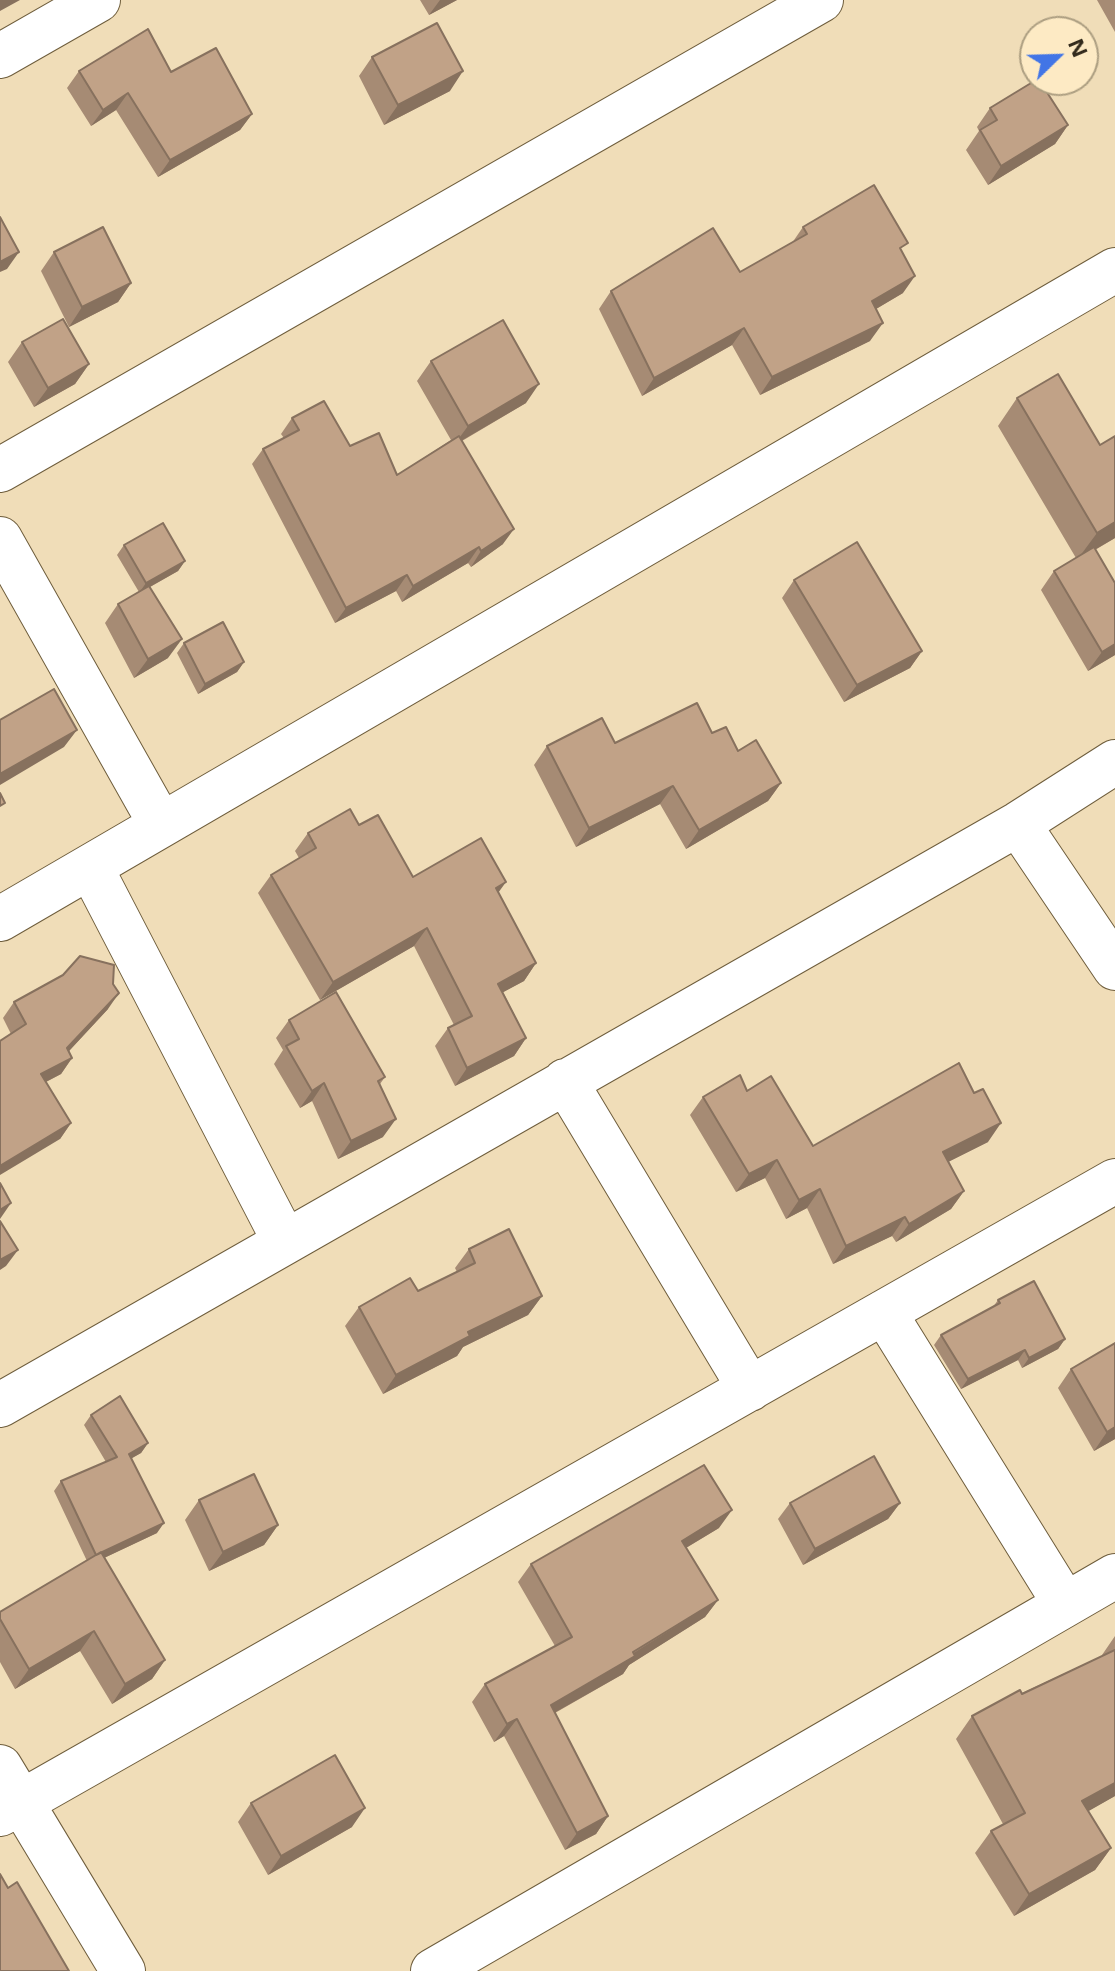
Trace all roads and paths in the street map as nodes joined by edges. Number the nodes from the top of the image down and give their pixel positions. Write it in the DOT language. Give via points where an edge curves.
graph roads {
  1 [pos="98,0"];
  2 [pos="821,0"];
  3 [pos="0,56"];
  4 [pos="1115,270"];
  5 [pos="0,470"];
  6 [pos="0,539"];
  7 [pos="1115,762"];
  8 [pos="160,823"];
  9 [pos="1018,824"];
  10 [pos="91,868"];
  11 [pos="0,919"];
  12 [pos="1115,968"];
  13 [pos="565,1081"];
  14 [pos="1115,1181"];
  15 [pos="285,1242"];
  16 [pos="884,1312"];
  17 [pos="750,1389"];
  18 [pos="0,1405"];
  19 [pos="1115,1576"];
  20 [pos="1065,1604"];
  21 [pos="7,1795"];
  22 [pos="123,1971"];
  23 [pos="433,1971"];
  1 -- 3 [label="street"];
  2 -- 5 [label="street"];
  4 -- 8 [label="street"];
  6 -- 8 [label="street"];
  7 -- 9 [label="street"];
  8 -- 10 [label="street"];
  9 -- 12 [label="street"];
  9 -- 13 [label="street"];
  10 -- 11 [label="street"];
  10 -- 15 [label="street"];
  13 -- 15 [label="street"];
  13 -- 17 [label="street"];
  14 -- 16 [label="street"];
  15 -- 18 [label="street"];
  16 -- 17 [label="street"];
  16 -- 20 [label="street"];
  17 -- 21 [label="street"];
  19 -- 20 [label="street"];
  20 -- 23 [label="street"];
  21 -- 22 [label="street"];
}
